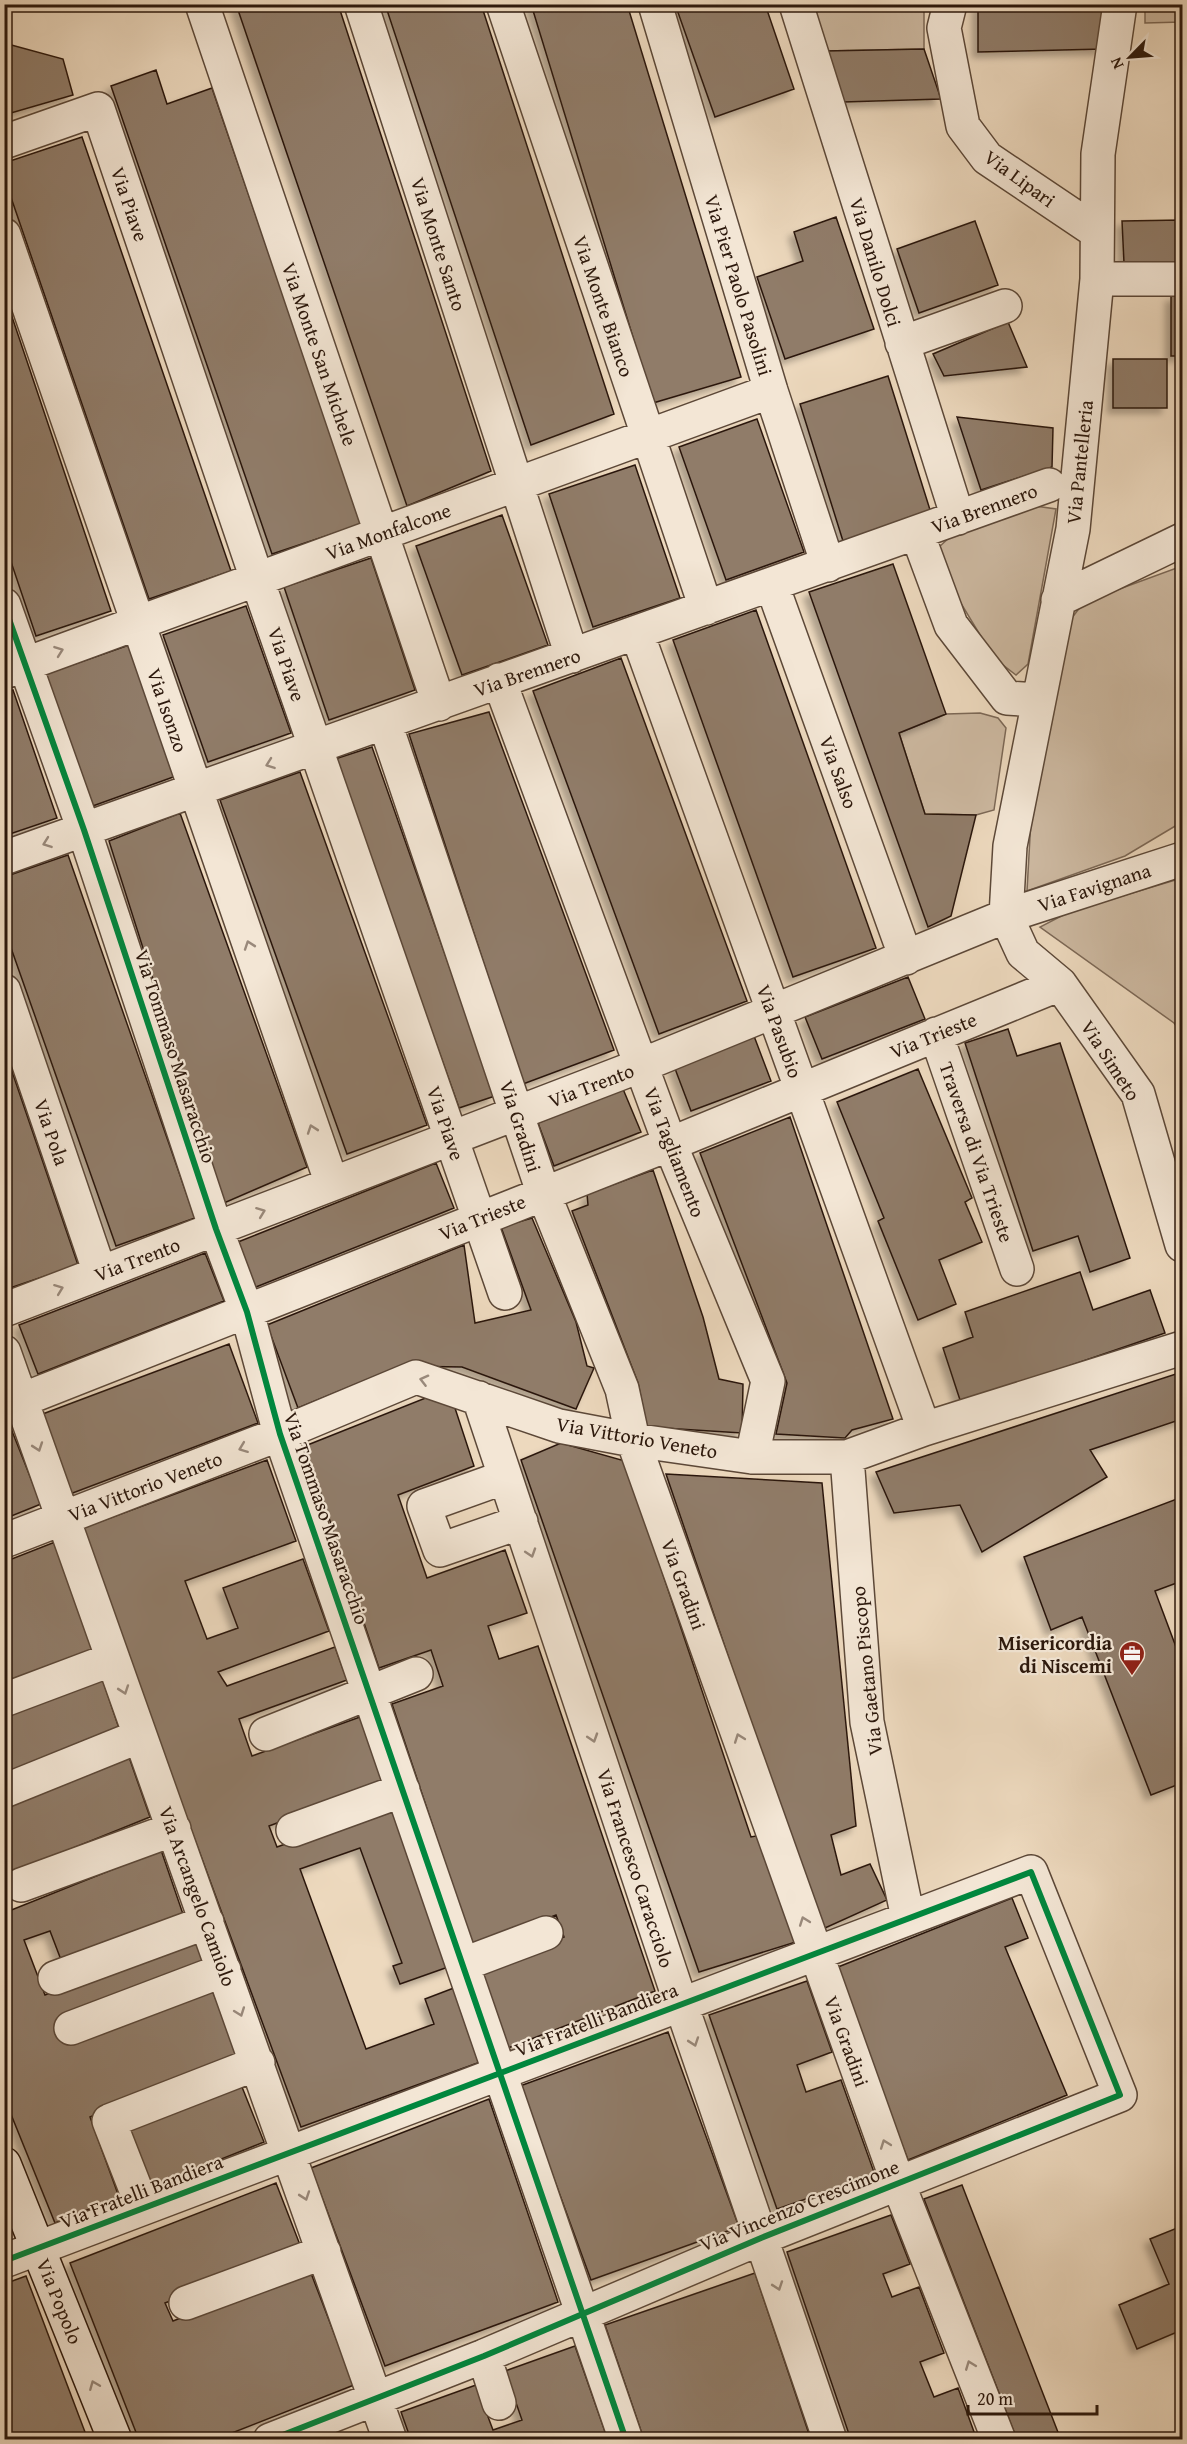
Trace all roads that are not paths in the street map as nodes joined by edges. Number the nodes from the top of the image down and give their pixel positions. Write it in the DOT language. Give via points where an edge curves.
graph roads {
  1 [pos="202,4"];
  2 [pos="361,4"];
  3 [pos="502,4"];
  4 [pos="655,4"];
  5 [pos="796,4"];
  6 [pos="950,4"];
  7 [pos="1120,4"];
  8 [pos="4,142"];
  9 [pos="1097,232"];
  10 [pos="4,235"];
  11 [pos="1097,279"];
  12 [pos="1182,279"];
  13 [pos="1005,306"];
  14 [pos="902,343"];
  15 [pos="771,391"];
  16 [pos="648,436"];
  17 [pos="517,484"];
  18 [pos="1049,485"];
  19 [pos="958,518"];
  20 [pos="381,533"];
  21 [pos="917,533"];
  22 [pos="1182,540"];
  23 [pos="828,565"];
  24 [pos="257,579"];
  25 [pos="772,585"];
  26 [pos="1058,600"];
  27 [pos="4,605"];
  28 [pos="706,608"];
  29 [pos="138,622"];
  30 [pos="637,633"];
  31 [pos="572,656"];
  32 [pos="15,668"];
  33 [pos="499,680"];
  34 [pos="1037,700"];
  35 [pos="439,704"];
  36 [pos="385,723"];
  37 [pos="316,747"];
  38 [pos="195,791"];
  39 [pos="84,830"];
  40 [pos="4,858"];
  41 [pos="1182,859"];
  42 [pos="1006,916"];
  43 [pos="906,958"];
  44 [pos="1059,984"];
  45 [pos="4,991"];
  46 [pos="773,1011"];
  47 [pos="936,1034"];
  48 [pos="642,1065"];
  49 [pos="801,1089"];
  50 [pos="517,1113"];
  51 [pos="451,1139"];
  52 [pos="670,1144"];
  53 [pos="332,1184"];
  54 [pos="543,1192"];
  55 [pos="479,1218"];
  56 [pos="216,1229"];
  57 [pos="1182,1245"];
  58 [pos="1017,1269"];
  59 [pos="100,1274"];
  60 [pos="505,1293"];
  61 [pos="4,1310"];
  62 [pos="247,1312"];
  63 [pos="1182,1348"];
  64 [pos="4,1352"];
  65 [pos="479,1398"];
  66 [pos="13,1404"];
  67 [pos="924,1429"];
  68 [pos="280,1434"];
  69 [pos="633,1440"];
  70 [pos="752,1456"];
  71 [pos="847,1457"];
  72 [pos="505,1477"];
  73 [pos="63,1518"];
  74 [pos="521,1522"];
  75 [pos="4,1541"];
  76 [pos="113,1659"];
  77 [pos="416,1674"];
  78 [pos="370,1692"];
  79 [pos="4,1700"];
  80 [pos="266,1734"];
  81 [pos="140,1736"];
  82 [pos="403,1790"];
  83 [pos="4,1791"];
  84 [pos="174,1829"];
  85 [pos="293,1830"];
  86 [pos="1031,1872"];
  87 [pos="21,1885"];
  88 [pos="908,1918"];
  89 [pos="207,1922"];
  90 [pos="546,1933"];
  91 [pos="815,1953"];
  92 [pos="464,1964"];
  93 [pos="224,1970"];
  94 [pos="55,1978"];
  95 [pos="681,2004"];
  96 [pos="71,2028"];
  97 [pos="258,2063"];
  98 [pos="501,2073"];
  99 [pos="290,2153"];
  100 [pos="4,2164"];
  101 [pos="898,2183"];
  102 [pos="143,2208"];
  103 [pos="761,2238"];
  104 [pos="38,2248"];
  105 [pos="324,2252"];
  106 [pos="4,2261"];
  107 [pos="186,2303"];
  108 [pos="583,2313"];
  109 [pos="484,2356"];
  110 [pos="376,2398"];
  111 [pos="499,2403"];
  112 [pos="115,2439"];
  113 [pos="270,2439"];
  114 [pos="390,2439"];
  115 [pos="626,2439"];
  116 [pos="830,2439"];
  117 [pos="999,2439"];
  1 -- 20 [label="street, Via Monte San Michele"];
  2 -- 17 [label="street, Via Monte Santo"];
  3 -- 16 [label="street, Via Monte Bianco"];
  4 -- 15 [label="street, Via Pier Paolo Pasolini"];
  5 -- 14 [label="street, Via Danilo Dolci"];
  6 -- 9 [label="street, Via Lipari" via="944,28 963,126 987,158"];
  7 -- 9 [label="street, Via Pantelleria" via="1098,154"];
  8 -- 24 [label="street, Via Piave" via="98,109"];
  9 -- 11 [label="street, Via Pantelleria"];
  10 -- 29 [label="street, Via Isonzo"];
  11 -- 12 [label="street"];
  11 -- 26 [label="street, Via Pantelleria" via="1073,529"];
  13 -- 14 [label="street"];
  14 -- 19 [label="street, Via Danilo Dolci"];
  15 -- 16 [label="street, Via Monfalcone"];
  15 -- 23 [label="street, Via Pier Paolo Pasolini"];
  16 -- 17 [label="street, Via Monfalcone"];
  16 -- 28 [label="street, Via Monte Bianco"];
  17 -- 20 [label="street, Via Monfalcone"];
  17 -- 31 [label="street, Via Monte Santo"];
  18 -- 19 [label="street, Via Brennero"];
  19 -- 21 [label="street, Via Brennero"];
  20 -- 24 [label="street, Via Monfalcone"];
  20 -- 35 [label="street, Via Monte San Michele"];
  21 -- 23 [label="street, Via Brennero"];
  21 -- 34 [label="street" via="951,625 1007,698"];
  22 -- 26 [label="street"];
  23 -- 25 [label="street, Via Brennero"];
  24 -- 29 [label="street, Via Monfalcone"];
  24 -- 37 [label="street, Via Piave"];
  25 -- 28 [label="street, Via Brennero"];
  25 -- 43 [label="street, Via Salso"];
  26 -- 34 [label="street, Via Pantelleria"];
  27 -- 32 [label="street, Via Tommaso Masaracchio"];
  28 -- 30 [label="street, Via Brennero"];
  32 -- 29 [label="street, Via Monfalcone, one-way"];
  29 -- 38 [label="street, Via Isonzo"];
  30 -- 31 [label="street, Via Brennero"];
  30 -- 46 [label="street, Via Pasubio"];
  31 -- 33 [label="street, Via Brennero"];
  32 -- 39 [label="street, Via Tommaso Masaracchio"];
  33 -- 35 [label="street, Via Brennero"];
  33 -- 48 [label="street, Via Tagliamento"];
  34 -- 42 [label="street, Via Pantelleria" via="1010,846"];
  35 -- 36 [label="street, Via Brennero"];
  36 -- 37 [label="street, Via Brennero"];
  36 -- 50 [label="street, Via Gradini"];
  37 -- 38 [label="street, Via Brennero, one-way"];
  37 -- 51 [label="street, Via Piave"];
  38 -- 39 [label="street, Via Brennero"];
  53 -- 38 [label="street, Via Isonzo, one-way"];
  39 -- 40 [label="street, Via Brennero, one-way"];
  39 -- 56 [label="street, Via Tommaso Masaracchio"];
  41 -- 42 [label="street, Via Favignana"];
  42 -- 43 [label="street, Via Trento"];
  42 -- 44 [label="street, Via Simeto" via="1023,953"];
  43 -- 46 [label="street, Via Trento"];
  44 -- 47 [label="street, Via Trieste"];
  44 -- 57 [label="street, Via Simeto" via="1138,1094"];
  45 -- 59 [label="street, Via Pola"];
  46 -- 48 [label="street, Via Trento"];
  46 -- 49 [label="street, Via Pasubio"];
  47 -- 49 [label="street, Via Trieste"];
  47 -- 58 [label="street, Traversa di Via Trieste"];
  48 -- 50 [label="street, Via Trento"];
  48 -- 52 [label="street, Via Tagliamento"];
  49 -- 52 [label="street, Via Trieste"];
  49 -- 67 [label="street, Via Pasubio"];
  50 -- 51 [label="street, Via Trento"];
  50 -- 54 [label="street, Via Gradini"];
  51 -- 53 [label="street, Via Trento"];
  51 -- 55 [label="street, Via Piave"];
  52 -- 54 [label="street, Via Trieste"];
  52 -- 70 [label="street, Via Tagliamento" via="768,1381"];
  56 -- 53 [label="street, Via Trento, one-way"];
  54 -- 55 [label="street, Via Trieste"];
  54 -- 69 [label="street, Via Gradini" via="622,1389"];
  55 -- 60 [label="street, Via Piave"];
  55 -- 62 [label="street, Via Trieste"];
  56 -- 59 [label="street, Via Trento"];
  56 -- 62 [label="street, Via Tommaso Masaracchio"];
  61 -- 59 [label="street, Via Trento, one-way"];
  62 -- 66 [label="street, Via Trieste"];
  62 -- 68 [label="street, Via Tommaso Masaracchio"];
  63 -- 67 [label="street, Via Vittorio Veneto"];
  64 -- 66 [label="street, Via Arcangelo Camiolo"];
  65 -- 68 [label="street, Via Vittorio Veneto, one-way" via="416,1377"];
  65 -- 69 [label="street, Via Vittorio Veneto" via="559,1426"];
  65 -- 72 [label="street, Via Francesco Caracciolo"];
  66 -- 73 [label="street, Via Arcangelo Camiolo, one-way"];
  67 -- 71 [label="street, Via Vittorio Veneto"];
  68 -- 73 [label="street, Via Vittorio Veneto, one-way"];
  68 -- 78 [label="street, Via Tommaso Masaracchio"];
  69 -- 70 [label="street, Via Vittorio Veneto"];
  91 -- 69 [label="street, Via Gradini, one-way"];
  70 -- 71 [label="street, Via Vittorio Veneto"];
  71 -- 88 [label="street, Via Gaetano Piscopo" via="867,1722"];
  72 -- 74 [label="street, Via Francesco Caracciolo"];
  72 -- 74 [label="street" via="424,1506 440,1550"];
  73 -- 75 [label="street, Via Vittorio Veneto"];
  73 -- 76 [label="street, Via Arcangelo Camiolo"];
  74 -- 95 [label="street, Via Francesco Caracciolo, one-way"];
  76 -- 79 [label="street"];
  76 -- 81 [label="street, Via Arcangelo Camiolo, one-way"];
  77 -- 78 [label="street"];
  78 -- 80 [label="street"];
  78 -- 82 [label="street, Via Tommaso Masaracchio"];
  81 -- 83 [label="street"];
  81 -- 84 [label="street, Via Arcangelo Camiolo"];
  82 -- 85 [label="street"];
  82 -- 92 [label="street, Via Tommaso Masaracchio"];
  84 -- 87 [label="street"];
  84 -- 89 [label="street, Via Arcangelo Camiolo"];
  86 -- 88 [label="street, Via Fratelli Bandiera"];
  86 -- 101 [label="street, Via Vincenzo Crescimone" via="1120,2095"];
  88 -- 91 [label="street, Via Fratelli Bandiera"];
  89 -- 93 [label="street, Via Arcangelo Camiolo"];
  89 -- 94 [label="street"];
  90 -- 92 [label="street"];
  91 -- 95 [label="street, Via Fratelli Bandiera"];
  101 -- 91 [label="street, Via Gradini, one-way"];
  92 -- 98 [label="street, Via Tommaso Masaracchio"];
  93 -- 96 [label="street"];
  93 -- 97 [label="street, Via Arcangelo Camiolo, one-way"];
  95 -- 98 [label="street, Via Fratelli Bandiera"];
  95 -- 103 [label="street, Via Francesco Caracciolo, one-way"];
  97 -- 99 [label="street, Via Arcangelo Camiolo"];
  97 -- 102 [label="street" via="109,2121"];
  98 -- 99 [label="street, Via Fratelli Bandiera"];
  98 -- 108 [label="street, Via Tommaso Masaracchio"];
  99 -- 102 [label="street, Via Fratelli Bandiera"];
  99 -- 105 [label="street, Via Arcangelo Camiolo, one-way"];
  100 -- 104 [label="street, Via Popolo"];
  101 -- 103 [label="street, Via Vincenzo Crescimone"];
  117 -- 101 [label="street, Via Gradini, one-way"];
  102 -- 104 [label="street, Via Fratelli Bandiera"];
  103 -- 108 [label="street, Via Vincenzo Crescimone"];
  103 -- 116 [label="street, Via Francesco Caracciolo, one-way"];
  104 -- 106 [label="street, Via Fratelli Bandiera"];
  112 -- 104 [label="street, Via Popolo, one-way"];
  105 -- 107 [label="street"];
  105 -- 110 [label="street, Via Arcangelo Camiolo"];
  108 -- 109 [label="street, Via Vincenzo Crescimone"];
  108 -- 115 [label="street, Via Tommaso Masaracchio"];
  109 -- 110 [label="street, Via Vincenzo Crescimone"];
  109 -- 111 [label="street"];
  110 -- 113 [label="street, Via Vincenzo Crescimone"];
  110 -- 114 [label="street, Via Arcangelo Camiolo"];
}
